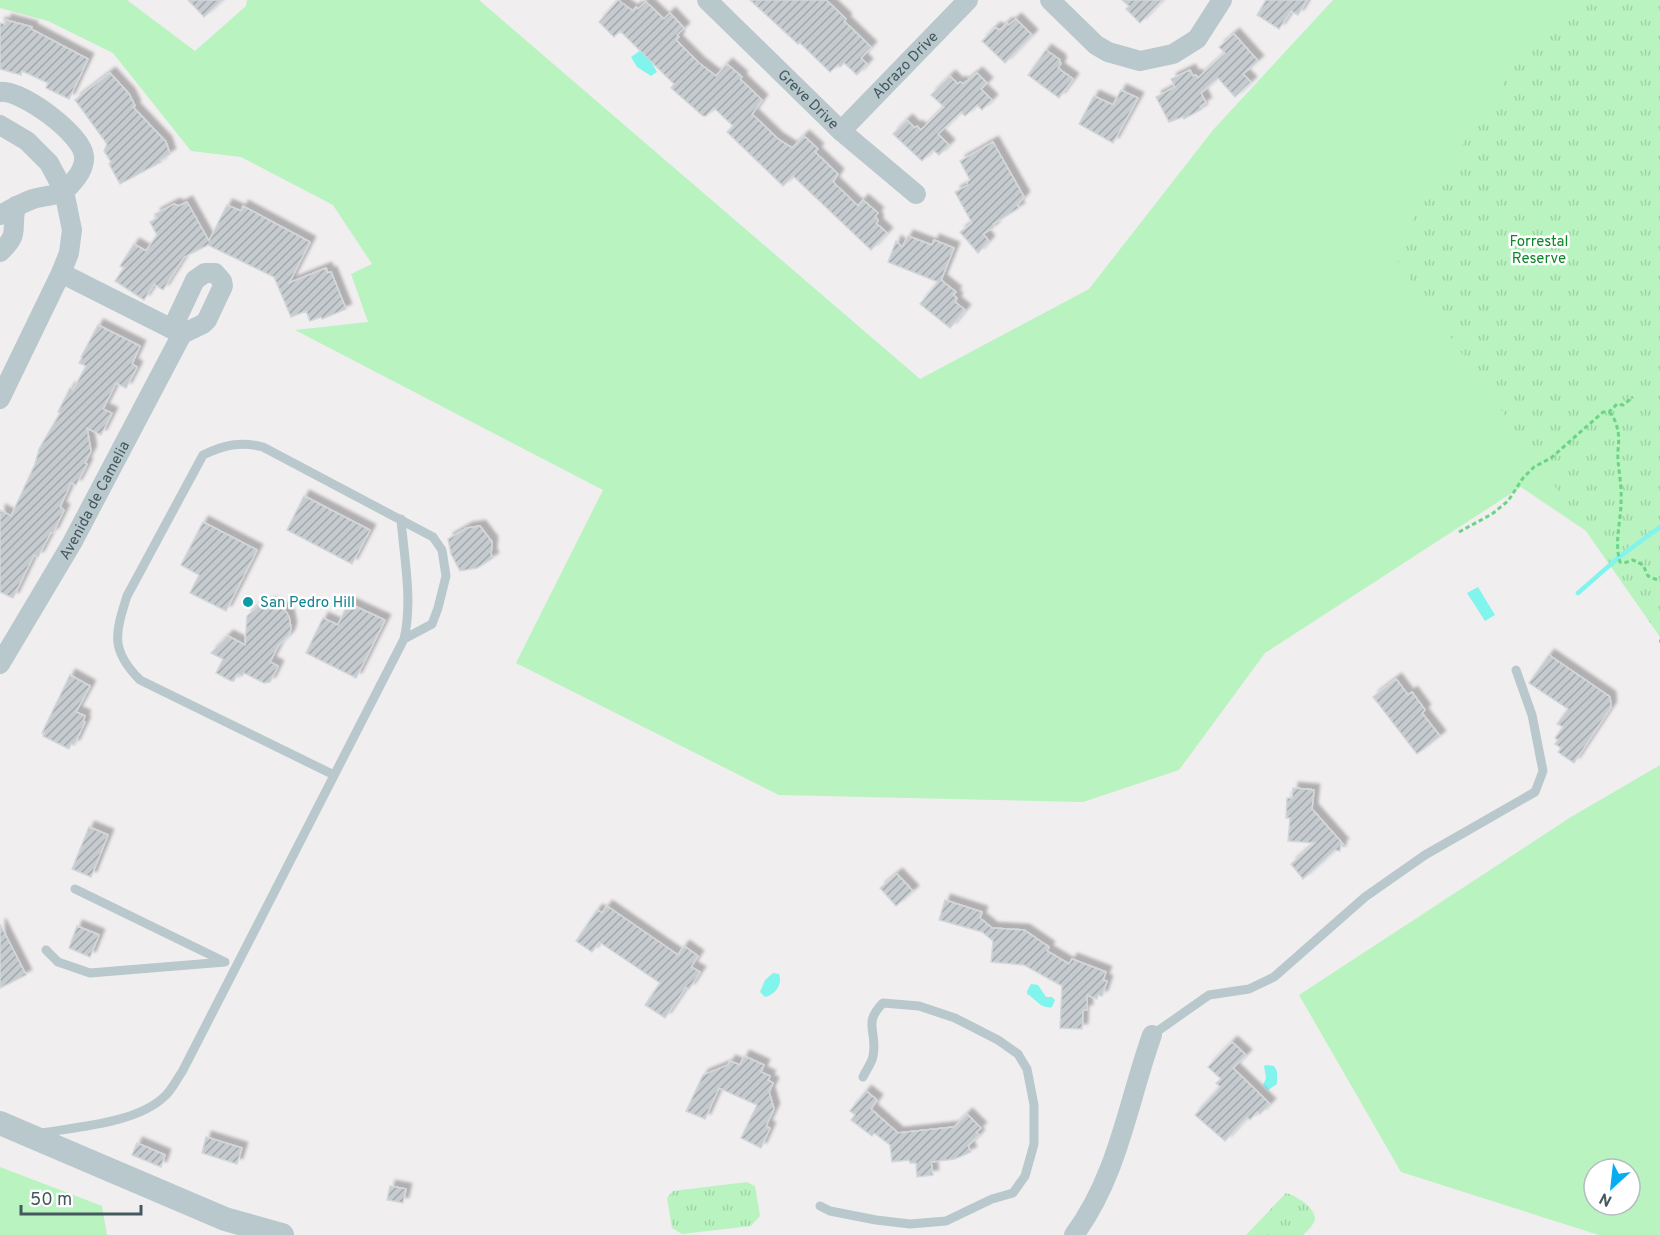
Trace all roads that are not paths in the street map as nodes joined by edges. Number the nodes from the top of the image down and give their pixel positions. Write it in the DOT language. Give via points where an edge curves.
graph roads {
  1 [pos="707,0"];
  2 [pos="968,0"];
  3 [pos="1050,0"];
  4 [pos="1222,0"];
  5 [pos="0,92"];
  6 [pos="0,125"];
  7 [pos="841,131"];
  8 [pos="64,191"];
  9 [pos="916,194"];
  10 [pos="8,211"];
  11 [pos="0,252"];
  12 [pos="61,273"];
  13 [pos="0,399"];
  14 [pos="401,519"];
  15 [pos="404,639"];
  16 [pos="0,664"];
  17 [pos="1516,669"];
  18 [pos="334,775"];
  19 [pos="75,889"];
  20 [pos="46,950"];
  21 [pos="225,962"];
  22 [pos="236,967"];
  23 [pos="1152,1035"];
  24 [pos="863,1077"];
  25 [pos="0,1123"];
  26 [pos="30,1136"];
  27 [pos="820,1206"];
  28 [pos="282,1235"];
  29 [pos="1074,1235"];
  1 -- 7 [label="street, Greve Drive"];
  2 -- 7 [label="street, Abrazo Drive"];
  3 -- 4 [label="street" via="1096,45 1140,61 1173,54 1197,39"];
  5 -- 8 [label="street" via="19,96 43,111 81,147 83,166"];
  6 -- 8 [label="street" via="27,141 49,163"];
  7 -- 9 [label="street, Greve Drive"];
  8 -- 10 [label="street"];
  8 -- 12 [label="street" via="72,230"];
  10 -- 11 [label="street" via="14,216 14,236"];
  12 -- 13 [label="street"];
  12 -- 16 [label="street, Avenida de Camelia" via="177,332 72,543"];
  14 -- 15 [label="lane" via="408,624"];
  14 -- 15 [label="lane" via="433,537 442,549 446,576 432,624"];
  14 -- 18 [label="lane" via="263,447 234,443 220,447 203,456 127,596 119,621 116,643 125,666 140,680"];
  15 -- 18 [label="lane"];
  17 -- 23 [label="lane" via="1532,715 1544,771 1535,792 1425,855 1365,897 1274,977 1249,989 1209,995"];
  18 -- 22 [label="lane"];
  19 -- 21 [label="lane"];
  20 -- 21 [label="lane" via="58,962 90,973"];
  21 -- 22 [label="lane"];
  22 -- 26 [label="lane" via="182,1072 166,1095 119,1119"];
  23 -- 29 [label="street" via="1105,1182"];
  24 -- 27 [label="lane" via="873,1058 873,1012 883,1003 919,1006 955,1018 998,1040 1018,1053 1027,1069 1033,1096 1034,1144 1025,1176 1013,1192 946,1221 910,1224 876,1220"];
  25 -- 26 [label="street"];
  26 -- 28 [label="street" via="225,1220"];
}
